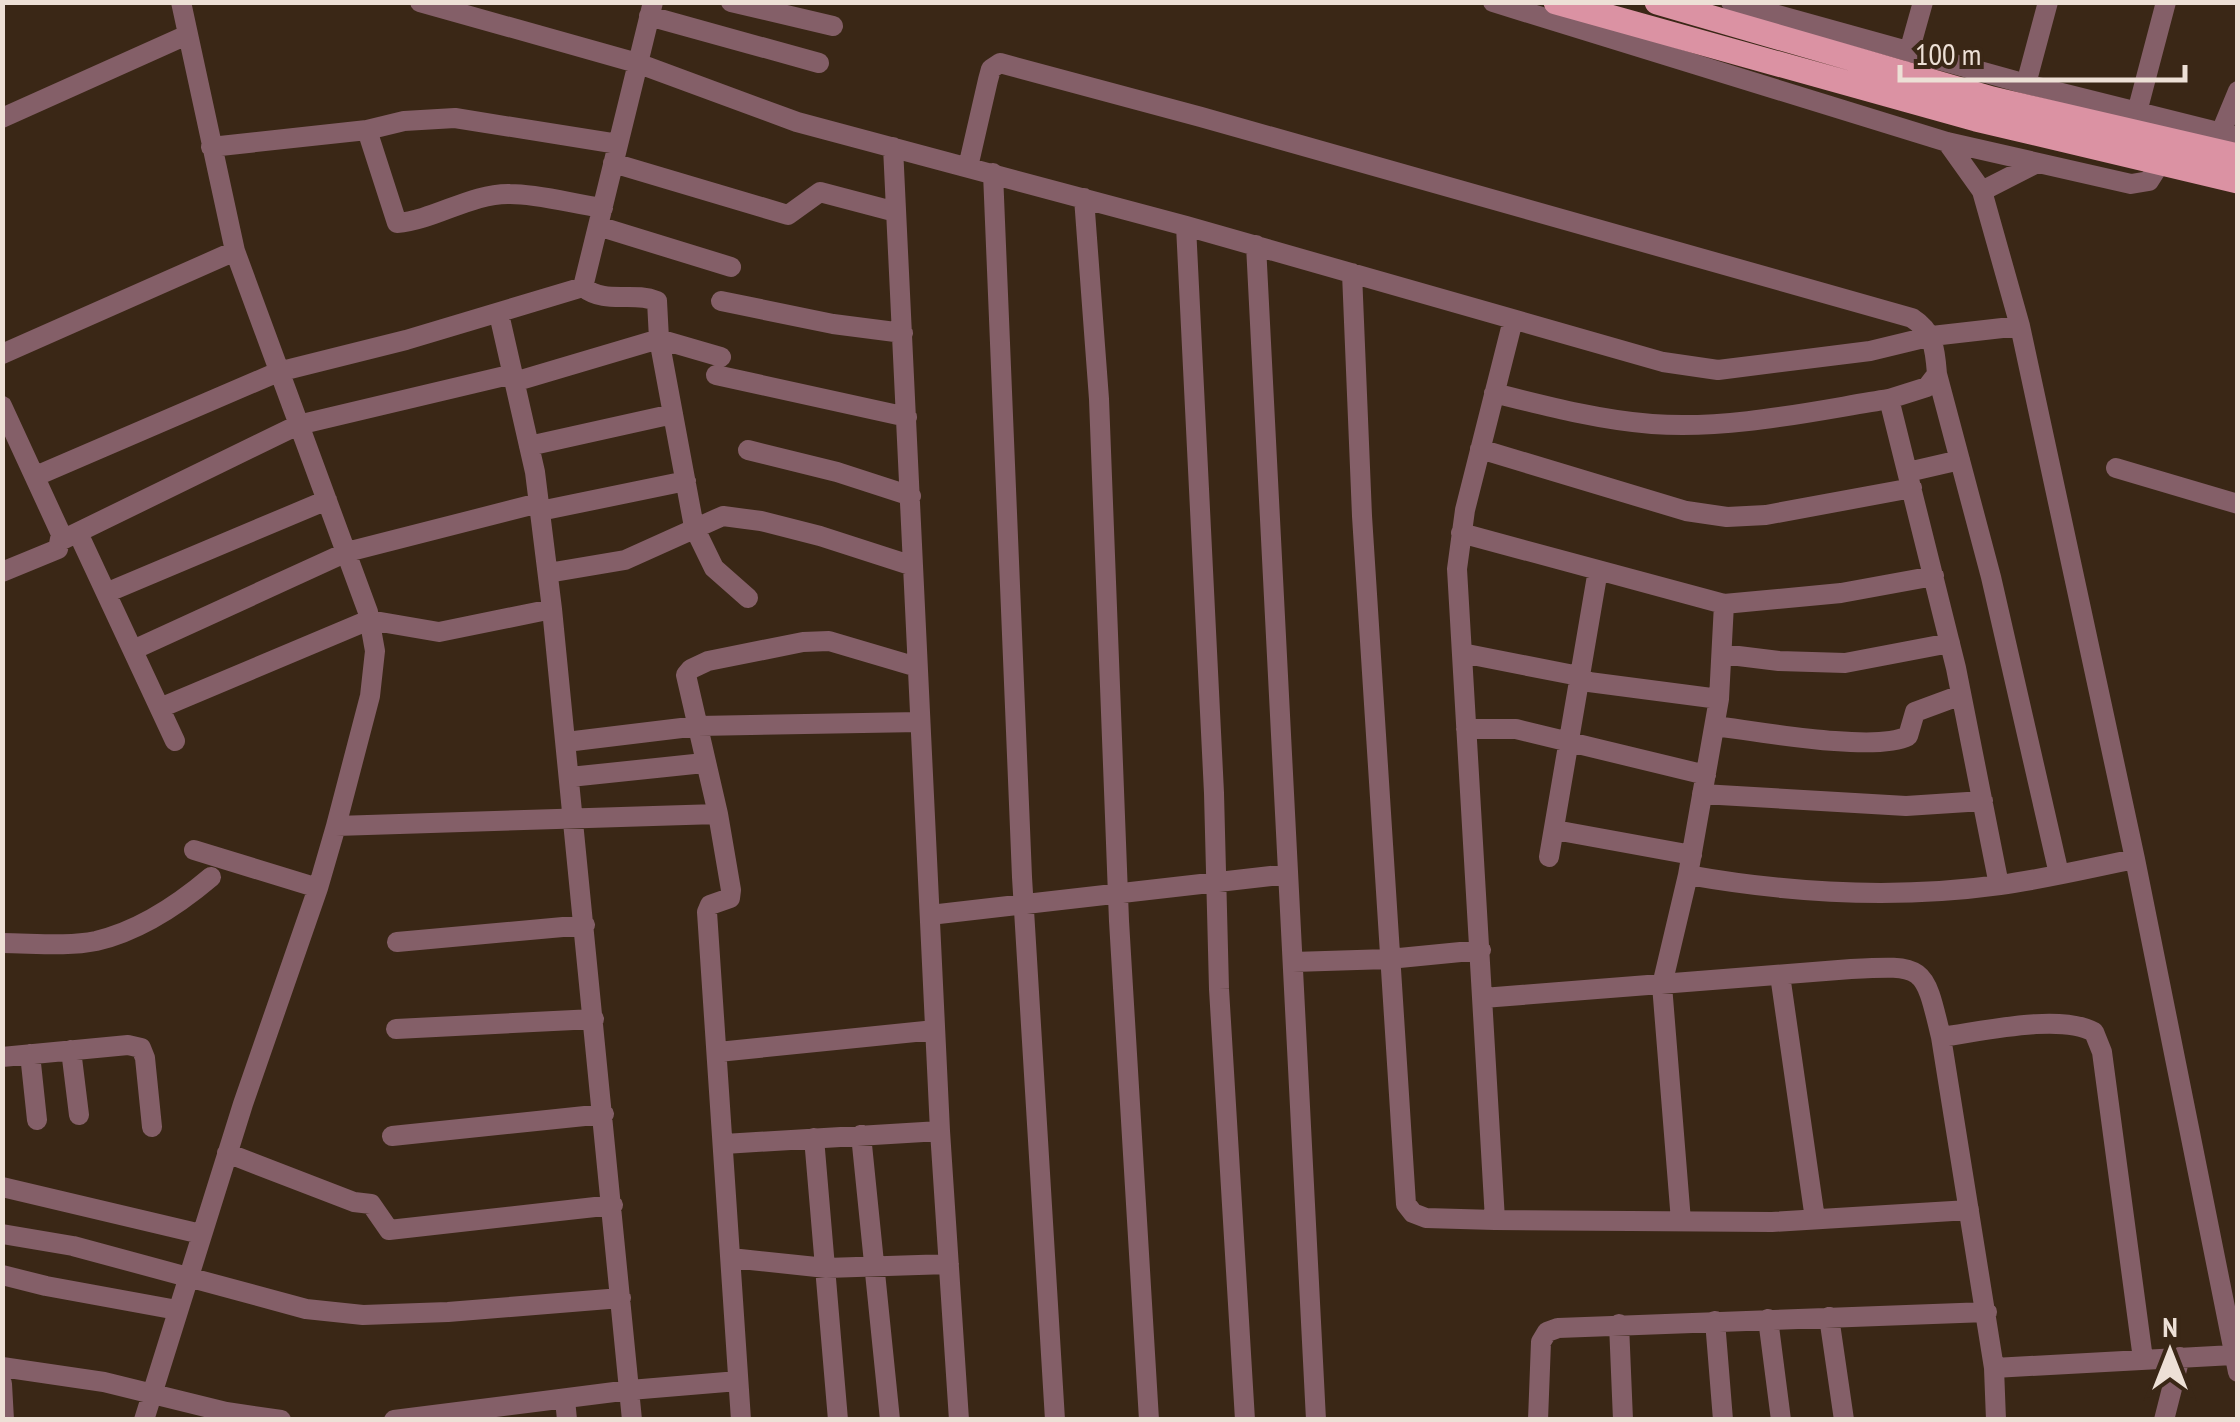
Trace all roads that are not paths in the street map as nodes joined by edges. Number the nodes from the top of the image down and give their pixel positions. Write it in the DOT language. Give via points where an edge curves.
graph roads {
  1 [pos="180,2"];
  2 [pos="420,2"];
  3 [pos="504,2"];
  4 [pos="732,2"];
  5 [pos="1494,2"];
  6 [pos="1556,2"];
  7 [pos="1656,2"];
  8 [pos="1731,2"];
  9 [pos="1923,2"];
  10 [pos="2048,2"];
  11 [pos="2166,2"];
  12 [pos="651,9"];
  13 [pos="1786,10"];
  14 [pos="500,24"];
  15 [pos="833,26"];
  16 [pos="188,35"];
  17 [pos="1909,52"];
  18 [pos="637,62"];
  19 [pos="819,64"];
  20 [pos="2026,84"];
  21 [pos="2238,91"];
  22 [pos="2137,112"];
  23 [pos="2,118"];
  24 [pos="2161,118"];
  25 [pos="367,130"];
  26 [pos="2229,134"];
  27 [pos="1947,142"];
  28 [pos="211,146"];
  29 [pos="893,147"];
  30 [pos="616,154"];
  31 [pos="2238,156"];
  32 [pos="2037,163"];
  33 [pos="968,167"];
  34 [pos="993,173"];
  35 [pos="2238,182"];
  36 [pos="1982,191"];
  37 [pos="1084,198"];
  38 [pos="896,212"];
  39 [pos="600,217"];
  40 [pos="1186,226"];
  41 [pos="1256,245"];
  42 [pos="235,250"];
  43 [pos="731,267"];
  44 [pos="1352,273"];
  45 [pos="583,287"];
  46 [pos="721,300"];
  47 [pos="499,314"];
  48 [pos="1513,320"];
  49 [pos="2020,326"];
  50 [pos="903,333"];
  51 [pos="1932,336"];
  52 [pos="659,339"];
  53 [pos="2,354"];
  54 [pos="278,372"];
  55 [pos="1937,374"];
  56 [pos="514,378"];
  57 [pos="1494,392"];
  58 [pos="1889,399"];
  59 [pos="2,406"];
  60 [pos="673,414"];
  61 [pos="907,418"];
  62 [pos="298,425"];
  63 [pos="529,446"];
  64 [pos="748,450"];
  65 [pos="1480,450"];
  66 [pos="1960,460"];
  67 [pos="2116,468"];
  68 [pos="36,476"];
  69 [pos="1910,480"];
  70 [pos="686,481"];
  71 [pos="911,496"];
  72 [pos="327,500"];
  73 [pos="539,507"];
  74 [pos="2236,509"];
  75 [pos="694,526"];
  76 [pos="1461,533"];
  77 [pos="69,537"];
  78 [pos="347,552"];
  79 [pos="914,566"];
  80 [pos="1598,570"];
  81 [pos="2,572"];
  82 [pos="548,573"];
  83 [pos="1934,576"];
  84 [pos="106,593"];
  85 [pos="748,598"];
  86 [pos="1724,604"];
  87 [pos="552,609"];
  88 [pos="369,620"];
  89 [pos="1950,642"];
  90 [pos="133,650"];
  91 [pos="1462,653"];
  92 [pos="1722,654"];
  93 [pos="917,667"];
  94 [pos="1579,676"];
  95 [pos="1961,695"];
  96 [pos="1719,700"];
  97 [pos="160,708"];
  98 [pos="920,722"];
  99 [pos="698,726"];
  100 [pos="1715,726"];
  101 [pos="1466,728"];
  102 [pos="1568,740"];
  103 [pos="176,741"];
  104 [pos="566,742"];
  105 [pos="704,763"];
  106 [pos="570,777"];
  107 [pos="1704,784"];
  108 [pos="1983,800"];
  109 [pos="718,814"];
  110 [pos="574,819"];
  111 [pos="336,826"];
  112 [pos="1555,830"];
  113 [pos="194,850"];
  114 [pos="1549,857"];
  115 [pos="2135,860"];
  116 [pos="1690,865"];
  117 [pos="1288,874"];
  118 [pos="2059,874"];
  119 [pos="211,878"];
  120 [pos="1216,882"];
  121 [pos="1999,885"];
  122 [pos="318,888"];
  123 [pos="1118,895"];
  124 [pos="1024,903"];
  125 [pos="930,915"];
  126 [pos="585,925"];
  127 [pos="397,942"];
  128 [pos="2,943"];
  129 [pos="1481,950"];
  130 [pos="1389,959"];
  131 [pos="1292,962"];
  132 [pos="1780,975"];
  133 [pos="1662,984"];
  134 [pos="1484,998"];
  135 [pos="594,1019"];
  136 [pos="396,1029"];
  137 [pos="936,1030"];
  138 [pos="1942,1037"];
  139 [pos="71,1050"];
  140 [pos="718,1052"];
  141 [pos="30,1054"];
  142 [pos="2,1057"];
  143 [pos="604,1114"];
  144 [pos="79,1116"];
  145 [pos="37,1120"];
  146 [pos="152,1127"];
  147 [pos="940,1131"];
  148 [pos="861,1135"];
  149 [pos="392,1136"];
  150 [pos="814,1138"];
  151 [pos="724,1144"];
  152 [pos="227,1153"];
  153 [pos="2,1187"];
  154 [pos="612,1206"];
  155 [pos="1969,1210"];
  156 [pos="1495,1220"];
  157 [pos="1815,1220"];
  158 [pos="1681,1221"];
  159 [pos="2,1234"];
  160 [pos="201,1234"];
  161 [pos="731,1258"];
  162 [pos="949,1264"];
  163 [pos="874,1265"];
  164 [pos="826,1268"];
  165 [pos="2,1274"];
  166 [pos="188,1277"];
  167 [pos="622,1298"];
  168 [pos="177,1310"];
  169 [pos="1987,1312"];
  170 [pos="1828,1317"];
  171 [pos="1768,1319"];
  172 [pos="1715,1321"];
  173 [pos="1618,1324"];
  174 [pos="2180,1357"];
  175 [pos="2143,1359"];
  176 [pos="2235,1363"];
  177 [pos="2,1367"];
  178 [pos="1994,1368"];
  179 [pos="738,1381"];
  180 [pos="2,1384"];
  181 [pos="630,1390"];
  182 [pos="151,1395"];
  183 [pos="566,1409"];
  184 [pos="499,1414"];
  185 [pos="436,1417"];
  186 [pos="280,1419"];
  187 [pos="4,1420"];
  188 [pos="144,1420"];
  189 [pos="394,1420"];
  190 [pos="632,1420"];
  191 [pos="741,1420"];
  192 [pos="838,1420"];
  193 [pos="890,1420"];
  194 [pos="959,1420"];
  195 [pos="1054,1420"];
  196 [pos="1149,1420"];
  197 [pos="1246,1420"];
  198 [pos="1316,1420"];
  199 [pos="1538,1420"];
  200 [pos="1623,1420"];
  201 [pos="1722,1420"];
  202 [pos="1782,1420"];
  203 [pos="1844,1420"];
  204 [pos="1996,1420"];
  205 [pos="2164,1420"];
  1 -- 16 [label="street"];
  2 -- 14 [label="street"];
  3 -- 14 [label="street"];
  4 -- 15 [label="street"];
  5 -- 27 [label="street"];
  6 -- 35 [label="main road" via="1976,119"];
  7 -- 31 [label="main road" via="1992,99"];
  8 -- 13 [label="street"];
  9 -- 17 [label="street"];
  10 -- 20 [label="street"];
  11 -- 22 [label="street"];
  12 -- 18 [label="street"];
  12 -- 19 [label="street"];
  13 -- 17 [label="street"];
  14 -- 18 [label="street"];
  16 -- 23 [label="street"];
  16 -- 28 [label="street"];
  17 -- 20 [label="street"];
  18 -- 29 [label="street" via="797,122"];
  18 -- 30 [label="street"];
  20 -- 22 [label="street"];
  21 -- 26 [label="street"];
  22 -- 24 [label="street"];
  24 -- 26 [label="street"];
  24 -- 32 [label="street" via="2171,128 2166,154 2149,181 2131,184"];
  25 -- 28 [label="street"];
  25 -- 30 [label="street" via="455,118"];
  25 -- 39 [label="street" via="397,223 508,194"];
  27 -- 32 [label="street"];
  27 -- 36 [label="street"];
  28 -- 42 [label="street"];
  29 -- 33 [label="street"];
  29 -- 38 [label="street"];
  30 -- 38 [label="street" via="788,215 820,192"];
  30 -- 39 [label="street"];
  32 -- 36 [label="street"];
  33 -- 34 [label="street"];
  33 -- 51 [label="street" via="991,69 1000,64 1912,318"];
  34 -- 37 [label="street"];
  34 -- 124 [label="street"];
  36 -- 49 [label="street"];
  37 -- 40 [label="street"];
  37 -- 123 [label="street" via="1099,400"];
  38 -- 50 [label="street"];
  39 -- 43 [label="street"];
  39 -- 45 [label="street"];
  40 -- 41 [label="street"];
  40 -- 120 [label="street"];
  41 -- 44 [label="street"];
  41 -- 117 [label="street"];
  42 -- 53 [label="street"];
  42 -- 54 [label="street"];
  44 -- 48 [label="street"];
  44 -- 130 [label="street"];
  45 -- 47 [label="street"];
  45 -- 52 [label="street" via="602,298 653,299"];
  46 -- 50 [label="street"];
  47 -- 54 [label="street"];
  47 -- 56 [label="street"];
  48 -- 51 [label="street" via="1663,362 1718,370 1870,351"];
  48 -- 57 [label="street"];
  49 -- 51 [label="street"];
  49 -- 115 [label="street"];
  50 -- 61 [label="street"];
  51 -- 55 [label="street"];
  52 -- 56 [label="street"];
  52 -- 60 [label="street"];
  52 -- 61 [label="street" via="719,366"];
  54 -- 62 [label="street"];
  54 -- 68 [label="street"];
  55 -- 58 [label="street" via="1927,388"];
  55 -- 66 [label="street"];
  56 -- 62 [label="street"];
  56 -- 63 [label="street"];
  57 -- 58 [label="street" via="1655,424 1721,422"];
  57 -- 65 [label="street"];
  58 -- 69 [label="street"];
  59 -- 68 [label="street"];
  60 -- 63 [label="street"];
  60 -- 70 [label="street"];
  61 -- 71 [label="street"];
  62 -- 72 [label="street"];
  62 -- 77 [label="street"];
  63 -- 73 [label="street"];
  64 -- 71 [label="street"];
  65 -- 69 [label="street" via="1686,511 1728,517 1766,515"];
  65 -- 76 [label="street"];
  66 -- 69 [label="street"];
  66 -- 118 [label="street"];
  67 -- 74 [label="street"];
  68 -- 77 [label="street" via="61,534"];
  69 -- 83 [label="street"];
  70 -- 73 [label="street"];
  70 -- 75 [label="street"];
  71 -- 79 [label="street"];
  72 -- 78 [label="street"];
  72 -- 84 [label="street"];
  73 -- 78 [label="street"];
  73 -- 82 [label="street"];
  75 -- 79 [label="street" via="722,516 761,520"];
  75 -- 82 [label="street" via="625,560"];
  75 -- 85 [label="street" via="714,568"];
  76 -- 80 [label="street"];
  76 -- 91 [label="street"];
  77 -- 81 [label="street" via="58,549"];
  77 -- 84 [label="street"];
  78 -- 88 [label="street"];
  78 -- 90 [label="street"];
  79 -- 93 [label="street"];
  80 -- 86 [label="street"];
  80 -- 94 [label="street"];
  82 -- 87 [label="street"];
  83 -- 86 [label="street"];
  83 -- 89 [label="street"];
  84 -- 90 [label="street"];
  86 -- 92 [label="street"];
  87 -- 88 [label="street" via="439,632"];
  87 -- 104 [label="street"];
  88 -- 97 [label="street"];
  88 -- 111 [label="street" via="375,652 370,696"];
  89 -- 92 [label="street" via="1845,663"];
  89 -- 95 [label="street"];
  90 -- 97 [label="street"];
  91 -- 94 [label="street"];
  91 -- 101 [label="street"];
  92 -- 96 [label="street"];
  93 -- 98 [label="street"];
  93 -- 99 [label="street" via="829,641 708,661 686,676"];
  94 -- 96 [label="street"];
  94 -- 102 [label="street"];
  95 -- 100 [label="street" via="1919,708 1908,736 1894,741"];
  95 -- 108 [label="street"];
  96 -- 100 [label="street"];
  97 -- 103 [label="street"];
  98 -- 99 [label="street"];
  98 -- 125 [label="street"];
  99 -- 104 [label="street"];
  99 -- 105 [label="street"];
  100 -- 107 [label="street"];
  101 -- 102 [label="street" via="1516,728"];
  101 -- 129 [label="street"];
  102 -- 107 [label="street"];
  102 -- 112 [label="street"];
  104 -- 106 [label="street"];
  105 -- 106 [label="street"];
  105 -- 109 [label="street"];
  106 -- 110 [label="street"];
  107 -- 108 [label="street" via="1906,806"];
  107 -- 116 [label="street"];
  108 -- 121 [label="street"];
  109 -- 110 [label="street"];
  109 -- 140 [label="street" via="731,890 730,898 712,903 707,912"];
  110 -- 111 [label="street"];
  110 -- 126 [label="street"];
  111 -- 122 [label="street"];
  112 -- 114 [label="street"];
  112 -- 116 [label="street"];
  113 -- 122 [label="street"];
  115 -- 118 [label="street"];
  115 -- 176 [label="street"];
  116 -- 121 [label="street" via="1779,888"];
  116 -- 133 [label="street"];
  117 -- 120 [label="street"];
  117 -- 131 [label="street"];
  118 -- 121 [label="street"];
  119 -- 128 [label="street" via="184,901 95,941"];
  120 -- 123 [label="street"];
  120 -- 197 [label="street"];
  122 -- 152 [label="street"];
  123 -- 124 [label="street"];
  123 -- 196 [label="street"];
  124 -- 125 [label="street"];
  124 -- 195 [label="street"];
  125 -- 137 [label="street"];
  126 -- 127 [label="street"];
  126 -- 135 [label="street"];
  129 -- 130 [label="street"];
  129 -- 134 [label="street"];
  130 -- 131 [label="street"];
  130 -- 156 [label="street" via="1406,1204 1426,1218"];
  131 -- 198 [label="street"];
  132 -- 133 [label="street"];
  132 -- 138 [label="street" via="1912,969 1930,987"];
  132 -- 157 [label="street"];
  133 -- 134 [label="street"];
  133 -- 158 [label="street"];
  134 -- 156 [label="street"];
  135 -- 136 [label="street"];
  135 -- 143 [label="street"];
  137 -- 140 [label="street"];
  137 -- 147 [label="street"];
  138 -- 155 [label="street"];
  138 -- 175 [label="street" via="2040,1026 2094,1032"];
  139 -- 141 [label="street"];
  139 -- 144 [label="street"];
  139 -- 146 [label="street" via="142,1048"];
  140 -- 151 [label="street"];
  141 -- 142 [label="street"];
  141 -- 145 [label="street"];
  143 -- 149 [label="street"];
  143 -- 154 [label="street"];
  147 -- 148 [label="street"];
  147 -- 162 [label="street"];
  148 -- 150 [label="street"];
  148 -- 163 [label="street"];
  150 -- 151 [label="street"];
  150 -- 164 [label="street"];
  151 -- 161 [label="street"];
  152 -- 154 [label="street" via="371,1204 390,1230"];
  152 -- 160 [label="street"];
  153 -- 160 [label="street"];
  154 -- 167 [label="street"];
  155 -- 157 [label="street"];
  155 -- 169 [label="street"];
  156 -- 158 [label="street"];
  157 -- 158 [label="street"];
  159 -- 166 [label="street"];
  160 -- 166 [label="street"];
  161 -- 164 [label="street"];
  161 -- 179 [label="street"];
  162 -- 163 [label="street"];
  162 -- 194 [label="street"];
  163 -- 164 [label="street"];
  163 -- 193 [label="street"];
  164 -- 192 [label="street"];
  165 -- 168 [label="street"];
  166 -- 167 [label="street" via="306,1309 363,1314"];
  166 -- 168 [label="street"];
  167 -- 181 [label="street"];
  168 -- 182 [label="street"];
  169 -- 170 [label="street"];
  169 -- 178 [label="street"];
  170 -- 171 [label="street"];
  170 -- 203 [label="street"];
  171 -- 172 [label="street"];
  171 -- 202 [label="street"];
  172 -- 173 [label="street"];
  172 -- 201 [label="street"];
  173 -- 199 [label="street" via="1548,1332 1539,1353"];
  173 -- 200 [label="street"];
  174 -- 175 [label="street"];
  174 -- 176 [label="street"];
  174 -- 205 [label="street"];
  175 -- 178 [label="street"];
  177 -- 182 [label="street"];
  178 -- 204 [label="street"];
  179 -- 181 [label="street"];
  179 -- 191 [label="street"];
  180 -- 187 [label="street"];
  181 -- 183 [label="street"];
  181 -- 190 [label="street"];
  182 -- 186 [label="street"];
  182 -- 188 [label="street"];
  183 -- 184 [label="street"];
  184 -- 185 [label="street"];
  185 -- 189 [label="street"];
}
